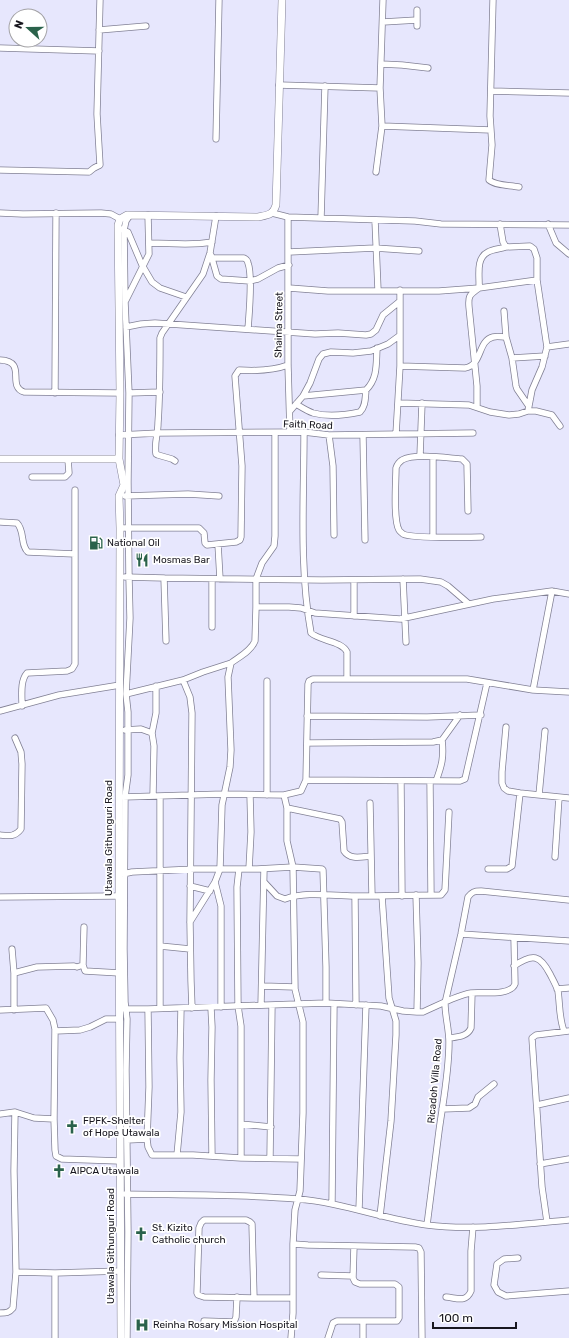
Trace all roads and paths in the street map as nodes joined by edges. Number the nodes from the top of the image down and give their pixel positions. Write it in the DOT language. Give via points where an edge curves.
graph roads {
  1 [pos="100,0"];
  2 [pos="219,0"];
  3 [pos="282,0"];
  4 [pos="383,0"];
  5 [pos="493,0"];
  6 [pos="417,10"];
  7 [pos="383,22"];
  8 [pos="146,26"];
  9 [pos="99,30"];
  10 [pos="0,48"];
  11 [pos="99,51"];
  12 [pos="381,64"];
  13 [pos="428,68"];
  14 [pos="279,85"];
  15 [pos="325,86"];
  16 [pos="380,88"];
  17 [pos="492,91"];
  18 [pos="569,93"];
  19 [pos="382,126"];
  20 [pos="490,130"];
  21 [pos="216,139"];
  22 [pos="0,170"];
  23 [pos="376,172"];
  24 [pos="519,187"];
  25 [pos="0,213"];
  26 [pos="272,213"];
  27 [pos="56,214"];
  28 [pos="130,215"];
  29 [pos="148,215"];
  30 [pos="216,216"];
  31 [pos="288,217"];
  32 [pos="321,218"];
  33 [pos="120,219"];
  34 [pos="375,220"];
  35 [pos="500,224"];
  36 [pos="548,224"];
  37 [pos="569,225"];
  38 [pos="121,229"];
  39 [pos="212,242"];
  40 [pos="150,243"];
  41 [pos="506,247"];
  42 [pos="375,248"];
  43 [pos="419,251"];
  44 [pos="288,252"];
  45 [pos="568,252"];
  46 [pos="211,256"];
  47 [pos="142,265"];
  48 [pos="289,265"];
  49 [pos="537,280"];
  50 [pos="250,281"];
  51 [pos="289,288"];
  52 [pos="479,288"];
  53 [pos="378,290"];
  54 [pos="400,290"];
  55 [pos="186,298"];
  56 [pos="125,302"];
  57 [pos="399,302"];
  58 [pos="504,311"];
  59 [pos="168,324"];
  60 [pos="126,327"];
  61 [pos="248,329"];
  62 [pos="288,332"];
  63 [pos="399,336"];
  64 [pos="506,337"];
  65 [pos="569,344"];
  66 [pos="547,347"];
  67 [pos="377,348"];
  68 [pos="545,356"];
  69 [pos="512,358"];
  70 [pos="0,360"];
  71 [pos="288,365"];
  72 [pos="474,365"];
  73 [pos="400,366"];
  74 [pos="366,390"];
  75 [pos="160,392"];
  76 [pos="55,393"];
  77 [pos="120,393"];
  78 [pos="129,393"];
  79 [pos="302,396"];
  80 [pos="398,403"];
  81 [pos="422,403"];
  82 [pos="296,404"];
  83 [pos="477,407"];
  84 [pos="528,408"];
  85 [pos="290,411"];
  86 [pos="560,426"];
  87 [pos="290,432"];
  88 [pos="304,432"];
  89 [pos="157,433"];
  90 [pos="240,433"];
  91 [pos="275,433"];
  92 [pos="421,433"];
  93 [pos="473,433"];
  94 [pos="130,434"];
  95 [pos="396,434"];
  96 [pos="119,435"];
  97 [pos="364,435"];
  98 [pos="329,436"];
  99 [pos="420,456"];
  100 [pos="433,457"];
  101 [pos="0,459"];
  102 [pos="68,459"];
  103 [pos="119,459"];
  104 [pos="175,461"];
  105 [pos="32,477"];
  106 [pos="75,490"];
  107 [pos="119,496"];
  108 [pos="128,496"];
  109 [pos="219,496"];
  110 [pos="468,511"];
  111 [pos="0,522"];
  112 [pos="120,528"];
  113 [pos="129,528"];
  114 [pos="334,535"];
  115 [pos="433,536"];
  116 [pos="481,537"];
  117 [pos="365,540"];
  118 [pos="218,544"];
  119 [pos="75,554"];
  120 [pos="120,577"];
  121 [pos="129,577"];
  122 [pos="164,578"];
  123 [pos="212,579"];
  124 [pos="220,579"];
  125 [pos="256,579"];
  126 [pos="404,579"];
  127 [pos="305,580"];
  128 [pos="354,580"];
  129 [pos="552,591"];
  130 [pos="569,594"];
  131 [pos="469,604"];
  132 [pos="256,607"];
  133 [pos="307,610"];
  134 [pos="354,616"];
  135 [pos="404,619"];
  136 [pos="212,627"];
  137 [pos="166,641"];
  138 [pos="406,642"];
  139 [pos="231,663"];
  140 [pos="347,679"];
  141 [pos="184,680"];
  142 [pos="267,682"];
  143 [pos="487,683"];
  144 [pos="120,685"];
  145 [pos="156,686"];
  146 [pos="533,690"];
  147 [pos="569,692"];
  148 [pos="126,694"];
  149 [pos="123,703"];
  150 [pos="22,706"];
  151 [pos="0,711"];
  152 [pos="460,715"];
  153 [pos="480,715"];
  154 [pos="307,716"];
  155 [pos="506,727"];
  156 [pos="128,729"];
  157 [pos="120,731"];
  158 [pos="545,732"];
  159 [pos="152,733"];
  160 [pos="16,738"];
  161 [pos="442,740"];
  162 [pos="307,743"];
  163 [pos="306,780"];
  164 [pos="401,781"];
  165 [pos="433,781"];
  166 [pos="520,793"];
  167 [pos="224,794"];
  168 [pos="250,794"];
  169 [pos="191,795"];
  170 [pos="267,795"];
  171 [pos="284,795"];
  172 [pos="539,795"];
  173 [pos="153,796"];
  174 [pos="160,796"];
  175 [pos="122,797"];
  176 [pos="559,797"];
  177 [pos="569,798"];
  178 [pos="370,804"];
  179 [pos="287,808"];
  180 [pos="449,812"];
  181 [pos="0,835"];
  182 [pos="371,856"];
  183 [pos="555,857"];
  184 [pos="220,868"];
  185 [pos="293,868"];
  186 [pos="191,869"];
  187 [pos="239,869"];
  188 [pos="249,869"];
  189 [pos="264,869"];
  190 [pos="488,869"];
  191 [pos="161,871"];
  192 [pos="122,874"];
  193 [pos="215,882"];
  194 [pos="264,882"];
  195 [pos="190,886"];
  196 [pos="210,891"];
  197 [pos="324,895"];
  198 [pos="416,895"];
  199 [pos="431,895"];
  200 [pos="119,896"];
  201 [pos="293,896"];
  202 [pos="355,896"];
  203 [pos="372,896"];
  204 [pos="382,896"];
  205 [pos="402,896"];
  206 [pos="0,897"];
  207 [pos="569,900"];
  208 [pos="190,922"];
  209 [pos="84,927"];
  210 [pos="461,934"];
  211 [pos="514,938"];
  212 [pos="569,941"];
  213 [pos="160,946"];
  214 [pos="12,949"];
  215 [pos="190,949"];
  216 [pos="83,965"];
  217 [pos="514,966"];
  218 [pos="14,973"];
  219 [pos="120,973"];
  220 [pos="263,986"];
  221 [pos="295,987"];
  222 [pos="569,988"];
  223 [pos="557,989"];
  224 [pos="472,993"];
  225 [pos="299,1003"];
  226 [pos="326,1003"];
  227 [pos="445,1003"];
  228 [pos="334,1004"];
  229 [pos="262,1005"];
  230 [pos="272,1005"];
  231 [pos="356,1005"];
  232 [pos="366,1005"];
  233 [pos="238,1006"];
  234 [pos="221,1007"];
  235 [pos="123,1008"];
  236 [pos="160,1008"];
  237 [pos="181,1008"];
  238 [pos="192,1008"];
  239 [pos="211,1008"];
  240 [pos="391,1008"];
  241 [pos="148,1009"];
  242 [pos="0,1010"];
  243 [pos="14,1010"];
  244 [pos="417,1012"];
  245 [pos="120,1019"];
  246 [pos="55,1031"];
  247 [pos="567,1031"];
  248 [pos="449,1038"];
  249 [pos="494,1084"];
  250 [pos="569,1098"];
  251 [pos="537,1105"];
  252 [pos="442,1109"];
  253 [pos="15,1112"];
  254 [pos="0,1114"];
  255 [pos="54,1119"];
  256 [pos="241,1124"];
  257 [pos="271,1127"];
  258 [pos="147,1139"];
  259 [pos="128,1140"];
  260 [pos="177,1155"];
  261 [pos="212,1156"];
  262 [pos="241,1158"];
  263 [pos="270,1158"];
  264 [pos="301,1158"];
  265 [pos="569,1159"];
  266 [pos="120,1161"];
  267 [pos="540,1164"];
  268 [pos="124,1194"];
  269 [pos="298,1199"];
  270 [pos="332,1204"];
  271 [pos="359,1210"];
  272 [pos="380,1216"];
  273 [pos="569,1220"];
  274 [pos="547,1222"];
  275 [pos="427,1225"];
  276 [pos="472,1227"];
  277 [pos="293,1244"];
  278 [pos="354,1246"];
  279 [pos="518,1258"];
  280 [pos="121,1271"];
  281 [pos="16,1272"];
  282 [pos="55,1273"];
  283 [pos="321,1275"];
  284 [pos="353,1276"];
  285 [pos="569,1291"];
  286 [pos="237,1297"];
  287 [pos="446,1297"];
  288 [pos="254,1298"];
  289 [pos="292,1298"];
  290 [pos="0,1313"];
  291 [pos="204,1321"];
  292 [pos="363,1322"];
  293 [pos="55,1338"];
  294 [pos="121,1338"];
  295 [pos="127,1338"];
  296 [pos="291,1338"];
  297 [pos="328,1338"];
  298 [pos="363,1338"];
  299 [pos="422,1338"];
  1 -- 9 [label="street"];
  2 -- 21 [label="street"];
  3 -- 14 [label="street"];
  4 -- 7 [label="street"];
  5 -- 17 [label="street"];
  6 -- 7 [label="street" via="417,23"];
  7 -- 12 [label="street"];
  8 -- 9 [label="street"];
  9 -- 11 [label="street"];
  10 -- 11 [label="street"];
  11 -- 22 [label="street" via="100,165 90,172"];
  12 -- 13 [label="street"];
  12 -- 16 [label="street"];
  14 -- 15 [label="street"];
  14 -- 26 [label="street" via="276,205"];
  15 -- 16 [label="street"];
  15 -- 32 [label="street"];
  16 -- 19 [label="street"];
  17 -- 18 [label="street"];
  17 -- 20 [label="street"];
  19 -- 20 [label="street"];
  19 -- 23 [label="street"];
  20 -- 24 [label="street" via="492,145 489,180 496,184"];
  25 -- 27 [label="street"];
  26 -- 30 [label="street" via="258,217"];
  26 -- 31 [label="street"];
  27 -- 33 [label="street" via="101,213 111,214"];
  27 -- 76 [label="street"];
  28 -- 29 [label="street"];
  28 -- 33 [label="street"];
  28 -- 38 [label="street"];
  29 -- 30 [label="street"];
  29 -- 40 [label="street"];
  30 -- 39 [label="street"];
  31 -- 32 [label="street"];
  31 -- 44 [label="street, Shaima Street"];
  32 -- 34 [label="street"];
  33 -- 38 [label="street, Utawala Githunguri Road"];
  34 -- 35 [label="street"];
  34 -- 42 [label="street"];
  35 -- 36 [label="street"];
  35 -- 41 [label="street"];
  36 -- 37 [label="street"];
  36 -- 45 [label="street" via="556,243"];
  38 -- 47 [label="street" via="128,232"];
  38 -- 56 [label="street"];
  38 -- 77 [label="street, Utawala Githunguri Road"];
  39 -- 40 [label="street" via="194,245"];
  39 -- 46 [label="street"];
  40 -- 47 [label="street" via="149,254"];
  41 -- 49 [label="street" via="533,248 537,258"];
  41 -- 52 [label="street" via="485,254 479,268"];
  42 -- 43 [label="street"];
  42 -- 44 [label="street"];
  42 -- 53 [label="street"];
  44 -- 48 [label="street, Shaima Street"];
  46 -- 50 [label="street" via="219,278"];
  46 -- 50 [label="street" via="244,258 249,263"];
  46 -- 55 [label="street"];
  47 -- 55 [label="street" via="156,286"];
  47 -- 56 [label="street"];
  48 -- 50 [label="street"];
  48 -- 51 [label="street, Shaima Street"];
  49 -- 52 [label="street"];
  49 -- 66 [label="street"];
  50 -- 61 [label="street"];
  51 -- 53 [label="street" via="328,291"];
  51 -- 62 [label="street, Shaima Street"];
  52 -- 54 [label="street"];
  52 -- 72 [label="street" via="470,294 469,302"];
  53 -- 54 [label="street"];
  54 -- 57 [label="street"];
  55 -- 59 [label="street"];
  56 -- 60 [label="street"];
  57 -- 62 [label="street" via="383,315 376,330 371,334"];
  57 -- 63 [label="street"];
  58 -- 64 [label="street"];
  59 -- 60 [label="street"];
  59 -- 61 [label="street"];
  59 -- 75 [label="street" via="160,338"];
  60 -- 78 [label="street"];
  61 -- 62 [label="street"];
  62 -- 71 [label="street, Shaima Street"];
  63 -- 67 [label="street"];
  63 -- 73 [label="street"];
  64 -- 69 [label="street"];
  64 -- 72 [label="street" via="489,339 482,347"];
  65 -- 66 [label="street"];
  66 -- 68 [label="street"];
  67 -- 74 [label="street" via="376,375"];
  67 -- 79 [label="street" via="371,351 323,354"];
  68 -- 69 [label="street"];
  68 -- 84 [label="street"];
  69 -- 84 [label="street" via="517,389"];
  70 -- 76 [label="street" via="14,364 19,390"];
  71 -- 85 [label="street, Shaima Street"];
  71 -- 90 [label="street" via="257,371 239,370 236,373"];
  72 -- 73 [label="street" via="465,368"];
  72 -- 83 [label="street"];
  73 -- 80 [label="street"];
  74 -- 79 [label="street"];
  74 -- 82 [label="street" via="365,403 360,412 319,414"];
  75 -- 78 [label="street"];
  75 -- 89 [label="street"];
  76 -- 77 [label="street"];
  77 -- 96 [label="street, Utawala Githunguri Road"];
  78 -- 94 [label="street"];
  79 -- 82 [label="street"];
  80 -- 81 [label="street"];
  80 -- 95 [label="street"];
  81 -- 83 [label="street"];
  81 -- 92 [label="street"];
  82 -- 85 [label="street"];
  83 -- 84 [label="street" via="509,415 519,414"];
  84 -- 86 [label="street" via="552,415"];
  85 -- 87 [label="street, Shaima Street"];
  87 -- 88 [label="street, Faith Road"];
  87 -- 91 [label="street, Faith Road"];
  88 -- 98 [label="street, Faith Road"];
  88 -- 127 [label="street"];
  89 -- 90 [label="street, Faith Road"];
  89 -- 94 [label="street, Faith Road"];
  89 -- 104 [label="street" via="156,454"];
  90 -- 91 [label="street, Faith Road"];
  90 -- 118 [label="street" via="241,538 236,542"];
  91 -- 125 [label="street" via="274,546 262,563"];
  92 -- 93 [label="street, Faith Road"];
  92 -- 95 [label="street, Faith Road"];
  92 -- 99 [label="street"];
  94 -- 96 [label="street, Faith Road"];
  94 -- 108 [label="street"];
  95 -- 97 [label="street, Faith Road"];
  96 -- 103 [label="street, Utawala Githunguri Road"];
  97 -- 98 [label="street, Faith Road"];
  97 -- 117 [label="street"];
  98 -- 114 [label="street" via="333,466"];
  99 -- 100 [label="street"];
  99 -- 115 [label="street" via="402,460 396,468 397,525 403,534"];
  100 -- 110 [label="street" via="462,459 467,464"];
  100 -- 115 [label="street"];
  101 -- 102 [label="street"];
  102 -- 103 [label="street"];
  102 -- 105 [label="street" via="69,473 65,477"];
  103 -- 107 [label="street, Utawala Githunguri Road" via="124,486"];
  106 -- 119 [label="street"];
  107 -- 108 [label="street"];
  107 -- 112 [label="street, Utawala Githunguri Road"];
  108 -- 109 [label="street"];
  108 -- 113 [label="street"];
  111 -- 119 [label="street" via="17,523 24,548 28,552"];
  112 -- 113 [label="street"];
  112 -- 120 [label="street, Utawala Githunguri Road"];
  113 -- 118 [label="street" via="200,528 204,533 205,543"];
  113 -- 121 [label="street"];
  115 -- 116 [label="street"];
  118 -- 124 [label="street"];
  119 -- 150 [label="street" via="75,664 67,671 27,673 22,683"];
  120 -- 121 [label="street"];
  120 -- 144 [label="street, Utawala Githunguri Road"];
  121 -- 122 [label="street"];
  121 -- 148 [label="street" via="130,618"];
  122 -- 123 [label="street"];
  122 -- 137 [label="street"];
  123 -- 124 [label="street"];
  123 -- 136 [label="street"];
  124 -- 125 [label="street"];
  125 -- 127 [label="street"];
  125 -- 132 [label="street"];
  126 -- 128 [label="street"];
  126 -- 131 [label="street" via="442,582"];
  126 -- 135 [label="street"];
  127 -- 128 [label="street"];
  127 -- 133 [label="street"];
  128 -- 134 [label="street"];
  129 -- 130 [label="street"];
  129 -- 131 [label="street"];
  129 -- 146 [label="street"];
  131 -- 135 [label="street"];
  132 -- 133 [label="street"];
  132 -- 139 [label="street" via="255,641"];
  133 -- 134 [label="street" via="315,614"];
  133 -- 140 [label="street" via="310,634 346,649"];
  134 -- 135 [label="street"];
  135 -- 138 [label="street"];
  139 -- 141 [label="street"];
  139 -- 167 [label="street" via="228,677 231,750"];
  140 -- 143 [label="street" via="443,678"];
  140 -- 154 [label="street" via="309,681"];
  141 -- 145 [label="street"];
  141 -- 169 [label="street" via="192,713"];
  142 -- 170 [label="street"];
  143 -- 146 [label="street"];
  143 -- 153 [label="street"];
  144 -- 149 [label="street, Utawala Githunguri Road"];
  144 -- 150 [label="street" via="59,695"];
  145 -- 148 [label="street"];
  145 -- 159 [label="street" via="156,713"];
  146 -- 147 [label="street"];
  148 -- 149 [label="street"];
  149 -- 156 [label="street"];
  149 -- 157 [label="street, Utawala Githunguri Road"];
  150 -- 151 [label="street"];
  152 -- 153 [label="street"];
  152 -- 154 [label="street"];
  152 -- 161 [label="street"];
  153 -- 165 [label="street" via="465,779"];
  154 -- 162 [label="street"];
  155 -- 166 [label="street" via="502,783 508,791"];
  156 -- 157 [label="street"];
  156 -- 159 [label="street" via="141,729"];
  156 -- 175 [label="street" via="128,775"];
  157 -- 175 [label="street, Utawala Githunguri Road"];
  158 -- 172 [label="street"];
  159 -- 173 [label="street"];
  160 -- 181 [label="street" via="22,764 21,829 13,836"];
  161 -- 162 [label="street"];
  161 -- 165 [label="street" via="442,766"];
  162 -- 163 [label="street"];
  163 -- 164 [label="street"];
  163 -- 171 [label="street" via="301,791"];
  164 -- 165 [label="street"];
  164 -- 205 [label="street"];
  165 -- 199 [label="street"];
  166 -- 172 [label="street"];
  166 -- 190 [label="street" via="512,866 507,869"];
  167 -- 168 [label="street"];
  167 -- 169 [label="street"];
  167 -- 184 [label="street"];
  168 -- 170 [label="street"];
  168 -- 188 [label="street"];
  169 -- 174 [label="street"];
  169 -- 186 [label="street"];
  170 -- 171 [label="street"];
  171 -- 179 [label="street"];
  172 -- 176 [label="street"];
  173 -- 174 [label="street"];
  173 -- 175 [label="street"];
  174 -- 191 [label="street"];
  175 -- 192 [label="street, Utawala Githunguri Road"];
  176 -- 177 [label="street"];
  176 -- 183 [label="street"];
  178 -- 182 [label="street"];
  179 -- 182 [label="street" via="340,819 345,853 351,857"];
  179 -- 185 [label="street" via="288,841"];
  180 -- 199 [label="street" via="445,890 441,895"];
  182 -- 203 [label="street"];
  184 -- 186 [label="street"];
  184 -- 187 [label="street"];
  184 -- 193 [label="street"];
  185 -- 189 [label="street"];
  185 -- 197 [label="street" via="323,870"];
  185 -- 201 [label="street"];
  186 -- 191 [label="street"];
  186 -- 195 [label="street"];
  187 -- 188 [label="street"];
  187 -- 233 [label="street"];
  188 -- 189 [label="street"];
  189 -- 194 [label="street"];
  191 -- 192 [label="street"];
  191 -- 213 [label="street"];
  192 -- 200 [label="street, Utawala Githunguri Road"];
  192 -- 235 [label="street"];
  193 -- 196 [label="street"];
  193 -- 234 [label="street" via="220,906"];
  194 -- 201 [label="street" via="281,898"];
  194 -- 220 [label="street"];
  195 -- 196 [label="street"];
  195 -- 208 [label="street"];
  196 -- 208 [label="street"];
  197 -- 201 [label="street"];
  197 -- 202 [label="street"];
  197 -- 226 [label="street"];
  198 -- 199 [label="street"];
  198 -- 205 [label="street"];
  198 -- 244 [label="street"];
  200 -- 206 [label="street"];
  200 -- 219 [label="street, Utawala Githunguri Road"];
  201 -- 221 [label="street"];
  202 -- 203 [label="street"];
  202 -- 231 [label="street"];
  203 -- 204 [label="street"];
  204 -- 205 [label="street"];
  204 -- 240 [label="street"];
  207 -- 210 [label="street, Ricadoh Villa Road" via="474,891 466,903"];
  208 -- 215 [label="street"];
  209 -- 216 [label="street"];
  210 -- 211 [label="street"];
  210 -- 227 [label="street, Ricadoh Villa Road"];
  211 -- 212 [label="street"];
  211 -- 217 [label="street"];
  213 -- 215 [label="street"];
  213 -- 236 [label="street"];
  214 -- 218 [label="street"];
  215 -- 238 [label="street"];
  216 -- 218 [label="street" via="37,967"];
  216 -- 219 [label="street" via="85,971"];
  217 -- 223 [label="street" via="532,957 540,960 545,963"];
  217 -- 224 [label="street" via="516,984 511,990"];
  218 -- 243 [label="street"];
  219 -- 235 [label="street, Utawala Githunguri Road"];
  220 -- 221 [label="street"];
  220 -- 229 [label="street"];
  221 -- 225 [label="street"];
  222 -- 223 [label="street"];
  223 -- 247 [label="street" via="561,1019"];
  224 -- 227 [label="street"];
  224 -- 248 [label="street" via="469,1032 466,1035"];
  225 -- 226 [label="street"];
  225 -- 230 [label="street"];
  225 -- 264 [label="street" via="303,1022 304,1052"];
  226 -- 228 [label="street"];
  227 -- 244 [label="street"];
  227 -- 248 [label="street, Ricadoh Villa Road"];
  228 -- 231 [label="street"];
  228 -- 270 [label="street"];
  229 -- 230 [label="street"];
  229 -- 233 [label="street"];
  230 -- 257 [label="street"];
  231 -- 232 [label="street"];
  232 -- 240 [label="street"];
  232 -- 271 [label="street"];
  233 -- 234 [label="street"];
  233 -- 256 [label="street" via="241,1026"];
  234 -- 239 [label="street"];
  235 -- 241 [label="street"];
  235 -- 245 [label="street, Utawala Githunguri Road"];
  235 -- 259 [label="street" via="127,1018"];
  236 -- 237 [label="street"];
  236 -- 241 [label="street"];
  237 -- 238 [label="street"];
  237 -- 260 [label="street" via="181,1112"];
  238 -- 239 [label="street"];
  239 -- 261 [label="street"];
  240 -- 244 [label="street"];
  240 -- 272 [label="street" via="396,1022 395,1055 391,1122"];
  241 -- 258 [label="street"];
  242 -- 243 [label="street"];
  243 -- 246 [label="street" via="46,1008 53,1020"];
  245 -- 246 [label="street" via="106,1019 80,1030"];
  245 -- 266 [label="street, Utawala Githunguri Road"];
  246 -- 255 [label="street"];
  247 -- 251 [label="street" via="536,1035 532,1038"];
  248 -- 252 [label="street, Ricadoh Villa Road"];
  249 -- 252 [label="street" via="469,1108"];
  250 -- 251 [label="street"];
  251 -- 267 [label="street"];
  252 -- 275 [label="street, Ricadoh Villa Road"];
  253 -- 254 [label="street"];
  253 -- 255 [label="street" via="34,1118"];
  253 -- 281 [label="street"];
  255 -- 266 [label="street" via="55,1150 58,1158"];
  256 -- 257 [label="street"];
  256 -- 262 [label="street"];
  257 -- 263 [label="street"];
  258 -- 259 [label="street"];
  258 -- 260 [label="street" via="152,1155"];
  259 -- 268 [label="street"];
  260 -- 261 [label="street"];
  261 -- 262 [label="street"];
  262 -- 263 [label="street"];
  263 -- 264 [label="street"];
  264 -- 269 [label="street"];
  265 -- 267 [label="street"];
  266 -- 268 [label="street, Utawala Githunguri Road"];
  267 -- 274 [label="street"];
  268 -- 269 [label="street"];
  268 -- 280 [label="street, Utawala Githunguri Road"];
  268 -- 295 [label="street"];
  269 -- 270 [label="street"];
  269 -- 277 [label="street"];
  270 -- 271 [label="street"];
  271 -- 272 [label="street"];
  272 -- 275 [label="street"];
  273 -- 274 [label="street"];
  274 -- 276 [label="street"];
  275 -- 276 [label="street"];
  276 -- 287 [label="street" via="469,1297"];
  277 -- 278 [label="street"];
  277 -- 289 [label="street"];
  278 -- 284 [label="street"];
  278 -- 299 [label="street" via="415,1246 420,1250"];
  279 -- 285 [label="street" via="504,1260 498,1264 494,1285 498,1292 506,1296"];
  280 -- 282 [label="street"];
  280 -- 294 [label="street, Utawala Githunguri Road"];
  281 -- 282 [label="street"];
  281 -- 290 [label="street" via="13,1308 10,1312"];
  282 -- 293 [label="street"];
  283 -- 284 [label="street"];
  284 -- 292 [label="street" via="355,1282 360,1284 394,1284 398,1287 397,1321"];
  286 -- 288 [label="street"];
  286 -- 288 [label="street" via="201,1297 197,1293 199,1228 204,1220 246,1220 252,1224"];
  286 -- 291 [label="street" via="234,1322"];
  288 -- 289 [label="street"];
  289 -- 296 [label="street"];
  292 -- 297 [label="street" via="337,1321 333,1323"];
  292 -- 298 [label="street"];
}
